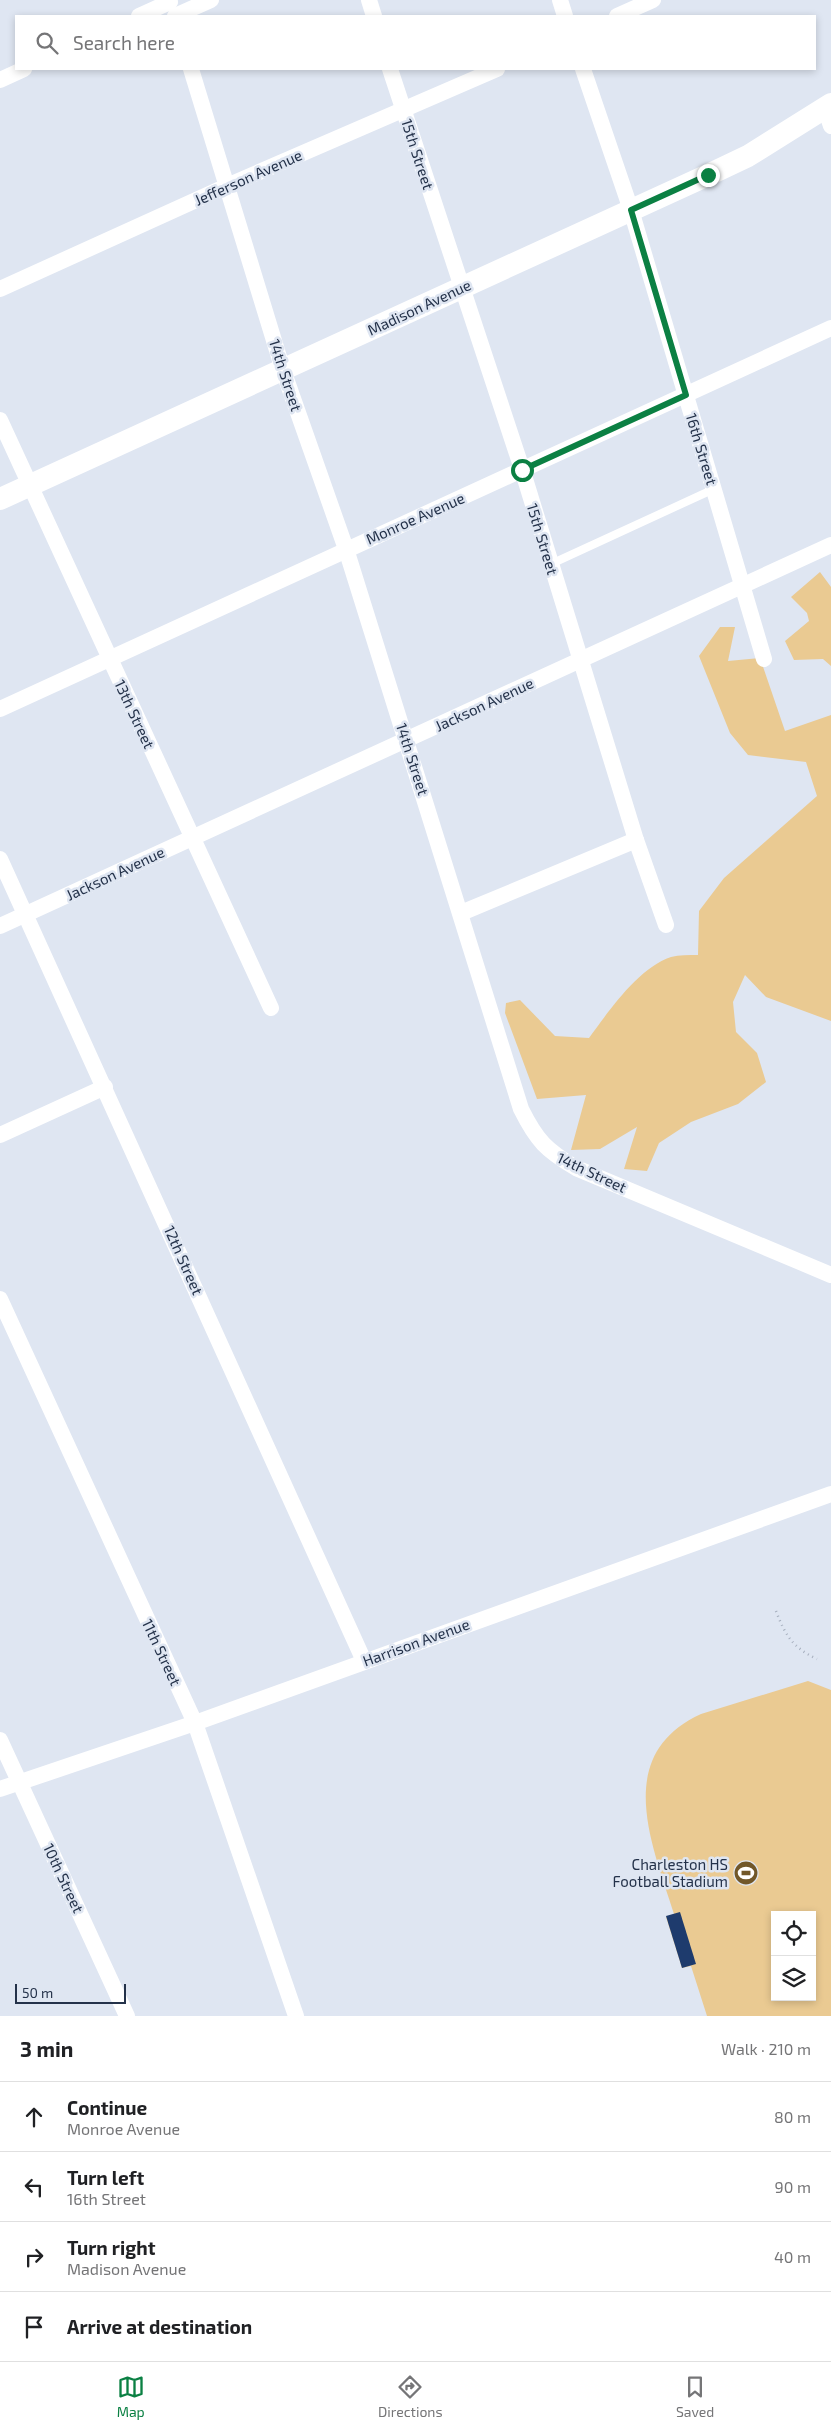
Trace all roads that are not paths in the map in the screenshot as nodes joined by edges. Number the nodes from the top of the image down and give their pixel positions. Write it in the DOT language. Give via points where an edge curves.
graph roads {
  1 [pos="211,0"];
  2 [pos="369,0"];
  3 [pos="560,0"];
  4 [pos="653,0"];
  5 [pos="173,9"];
  6 [pos="144,15"];
  7 [pos="374,15"];
  8 [pos="565,15"];
  9 [pos="619,15"];
  10 [pos="22,70"];
  11 [pos="191,70"];
  12 [pos="390,70"];
  13 [pos="495,70"];
  14 [pos="582,70"];
  15 [pos="0,80"];
  16 [pos="403,109"];
  17 [pos="829,113"];
  18 [pos="227,186"];
  19 [pos="631,210"];
  20 [pos="462,288"];
  21 [pos="0,289"];
  22 [pos="831,328"];
  23 [pos="283,370"];
  24 [pos="686,395"];
  25 [pos="0,420"];
  26 [pos="522,470"];
  27 [pos="30,485"];
  28 [pos="714,489"];
  29 [pos="0,499"];
  30 [pos="831,545"];
  31 [pos="346,549"];
  32 [pos="551,564"];
  33 [pos="743,586"];
  34 [pos="110,658"];
  35 [pos="764,659"];
  36 [pos="580,660"];
  37 [pos="0,709"];
  38 [pos="407,740"];
  39 [pos="192,838"];
  40 [pos="636,840"];
  41 [pos="0,860"];
  42 [pos="461,913"];
  43 [pos="25,914"];
  44 [pos="666,924"];
  45 [pos="0,926"];
  46 [pos="271,1008"];
  47 [pos="105,1087"];
  48 [pos="0,1135"];
  49 [pos="831,1275"];
  50 [pos="0,1299"];
  51 [pos="831,1494"];
  52 [pos="364,1661"];
  53 [pos="195,1723"];
  54 [pos="0,1740"];
  55 [pos="20,1783"];
  56 [pos="0,1789"];
  57 [pos="128,2016"];
  58 [pos="296,2016"];
  1 -- 5 [label="street"];
  2 -- 7 [label="street"];
  3 -- 8 [label="street"];
  4 -- 9 [label="street"];
  5 -- 6 [label="street"];
  10 -- 15 [label="street"];
  11 -- 18 [label="street, 14th Street"];
  12 -- 16 [label="street, 15th Street"];
  13 -- 16 [label="street, Jefferson Avenue"];
  14 -- 19 [label="street, 16th Street"];
  16 -- 18 [label="street, Jefferson Avenue"];
  16 -- 20 [label="street, 15th Street"];
  17 -- 19 [label="street, Madison Avenue" via="748,156"];
  18 -- 21 [label="street, Jefferson Avenue"];
  18 -- 23 [label="street, 14th Street"];
  19 -- 20 [label="street, Madison Avenue"];
  19 -- 24 [label="street, 16th Street"];
  20 -- 23 [label="street, Madison Avenue"];
  20 -- 26 [label="street, 15th Street"];
  22 -- 24 [label="street, Monroe Avenue"];
  23 -- 27 [label="street, Madison Avenue"];
  23 -- 31 [label="street, 14th Street"];
  24 -- 26 [label="street, Monroe Avenue"];
  24 -- 28 [label="street, 16th Street"];
  25 -- 27 [label="street, 13th Street"];
  26 -- 31 [label="street, Monroe Avenue"];
  26 -- 32 [label="street, 15th Street"];
  27 -- 29 [label="street, Madison Avenue"];
  27 -- 34 [label="street, 13th Street"];
  28 -- 32 [label="lane"];
  28 -- 33 [label="street, 16th Street"];
  30 -- 33 [label="street, Jackson Avenue"];
  31 -- 34 [label="street, Monroe Avenue"];
  31 -- 38 [label="street, 14th Street"];
  32 -- 36 [label="street, 15th Street"];
  33 -- 35 [label="street, 16th Street"];
  33 -- 36 [label="street, Jackson Avenue"];
  34 -- 37 [label="street, Monroe Avenue"];
  34 -- 39 [label="street, 13th Street"];
  36 -- 38 [label="street, Jackson Avenue"];
  36 -- 40 [label="street, 15th Street"];
  38 -- 39 [label="street, Jackson Avenue"];
  38 -- 42 [label="street, 14th Street"];
  39 -- 43 [label="street, Jackson Avenue"];
  39 -- 46 [label="street, 13th Street"];
  40 -- 42 [label="street"];
  40 -- 44 [label="street, 15th Street"];
  41 -- 43 [label="street, 12th Street"];
  42 -- 49 [label="street, 14th Street" via="521,1109 534,1135 552,1153 576,1168"];
  43 -- 45 [label="street, Jackson Avenue"];
  43 -- 47 [label="street, 12th Street"];
  47 -- 48 [label="street"];
  47 -- 52 [label="street, 12th Street"];
  50 -- 53 [label="street, 11th Street"];
  51 -- 52 [label="street, Harrison Avenue"];
  52 -- 53 [label="street, Harrison Avenue"];
  53 -- 55 [label="street, Harrison Avenue"];
  53 -- 58 [label="street, 11th Street"];
  54 -- 55 [label="street, 10th Street"];
  55 -- 56 [label="street, Harrison Avenue"];
  55 -- 57 [label="street, 10th Street"];
}
